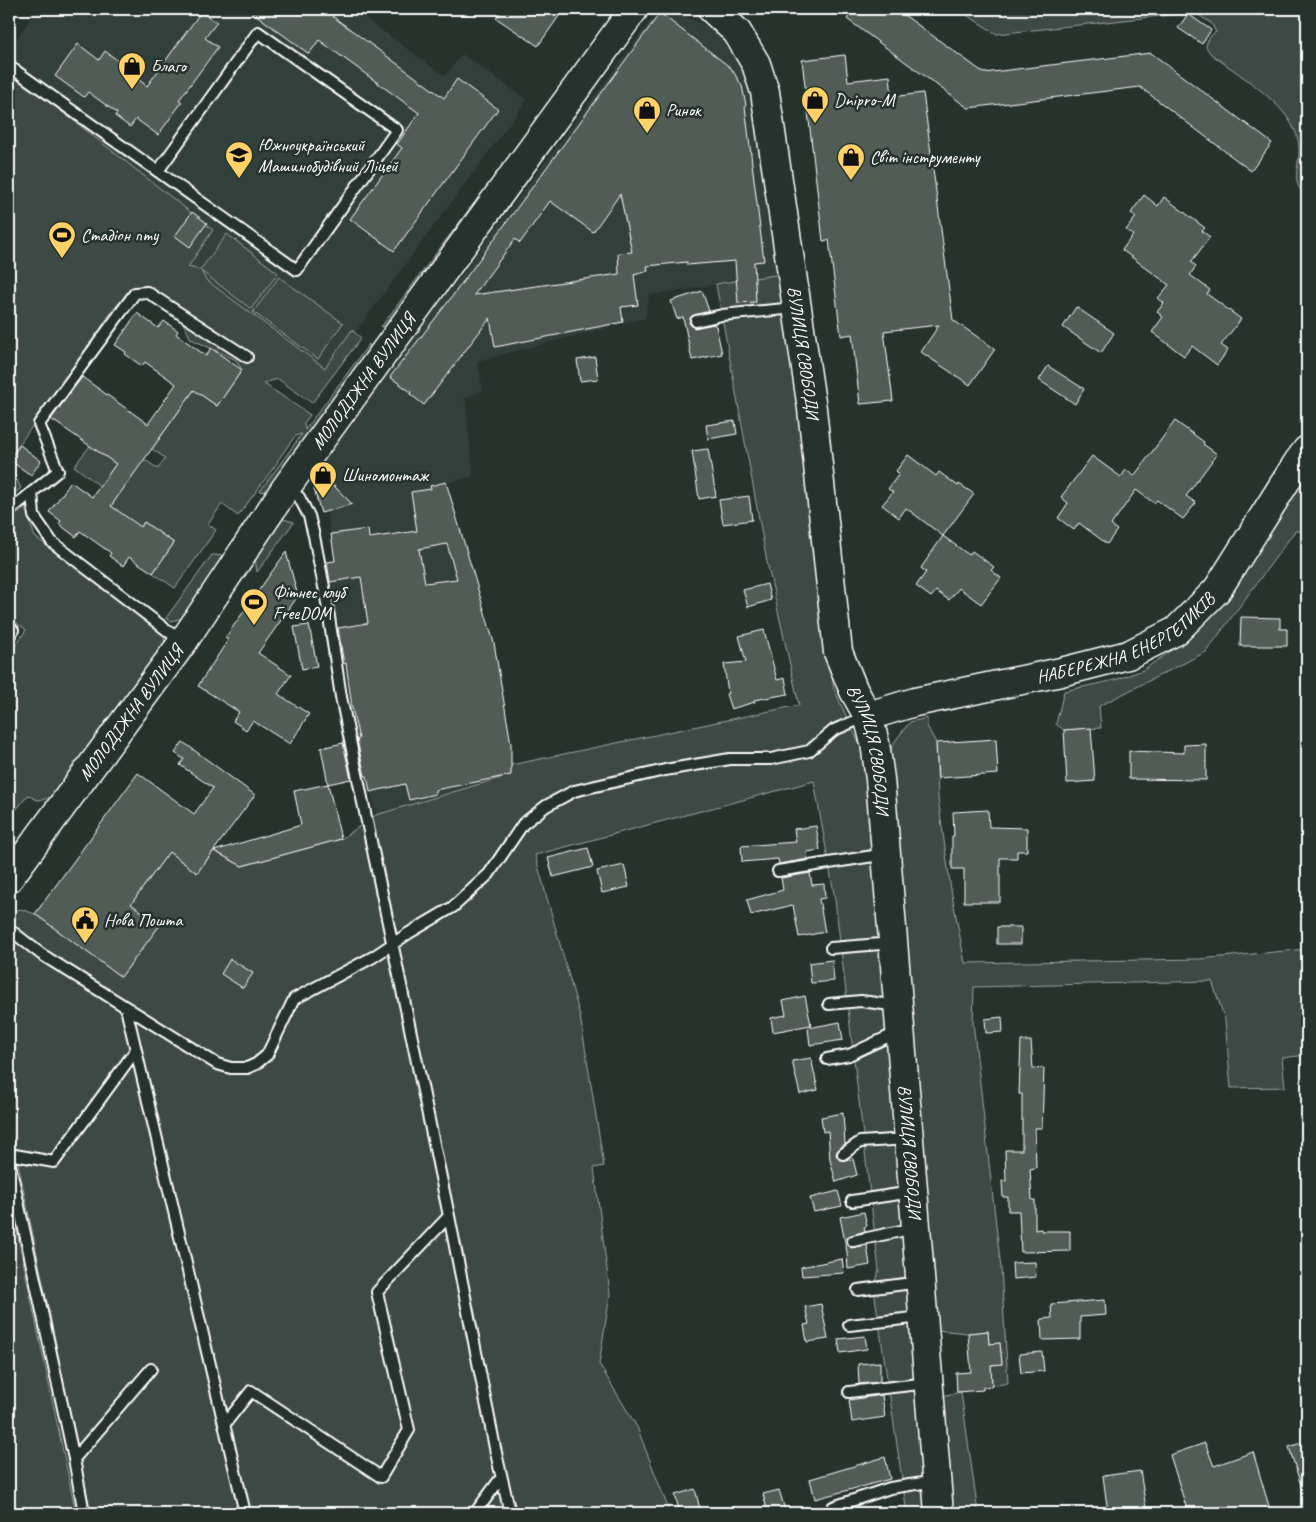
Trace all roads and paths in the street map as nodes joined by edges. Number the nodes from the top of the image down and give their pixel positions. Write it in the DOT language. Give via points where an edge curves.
graph roads {
  1 [pos="634,9"];
  2 [pos="712,9"];
  3 [pos="9,66"];
  4 [pos="158,171"];
  5 [pos="796,308"];
  6 [pos="696,322"];
  7 [pos="247,356"];
  8 [pos="1307,450"];
  9 [pos="285,489"];
  10 [pos="32,492"];
  11 [pos="9,511"];
  12 [pos="9,627"];
  13 [pos="9,636"];
  14 [pos="182,642"];
  15 [pos="868,716"];
  16 [pos="886,854"];
  17 [pos="778,871"];
  18 [pos="9,878"];
  19 [pos="9,932"];
  20 [pos="893,943"];
  21 [pos="392,946"];
  22 [pos="831,948"];
  23 [pos="829,1004"];
  24 [pos="126,1008"];
  25 [pos="899,1018"];
  26 [pos="136,1050"];
  27 [pos="827,1059"];
  28 [pos="909,1138"];
  29 [pos="9,1154"];
  30 [pos="843,1154"];
  31 [pos="9,1160"];
  32 [pos="913,1192"];
  33 [pos="852,1201"];
  34 [pos="449,1216"];
  35 [pos="916,1228"];
  36 [pos="853,1241"];
  37 [pos="921,1282"];
  38 [pos="858,1290"];
  39 [pos="924,1317"];
  40 [pos="849,1325"];
  41 [pos="151,1369"];
  42 [pos="929,1383"];
  43 [pos="849,1392"];
  44 [pos="224,1425"];
  45 [pos="74,1459"];
  46 [pos="501,1478"];
  47 [pos="936,1480"];
  48 [pos="833,1507"];
  49 [pos="84,1513"];
  50 [pos="245,1513"];
  51 [pos="475,1513"];
  52 [pos="510,1513"];
  53 [pos="939,1513"];
  1 -- 9 [label="street, МОЛОДІЖНА ВУЛИЦЯ"];
  2 -- 5 [label="street, ВУЛИЦЯ СВОБОДИ" via="737,32 756,64 765,92"];
  3 -- 4 [label="lane"];
  4 -- 4 [label="lane" via="258,32 396,130 297,270"];
  5 -- 6 [label="lane"];
  5 -- 15 [label="street, ВУЛИЦЯ СВОБОДИ" via="812,409 838,652"];
  7 -- 10 [label="lane" via="147,292 135,293 39,424 58,471"];
  8 -- 15 [label="street, НАБЕРЕЖНА ЕНЕРГЕТИКІВ" via="1217,590 1176,631 1128,655 915,702"];
  9 -- 14 [label="street, МОЛОДІЖНА ВУЛИЦЯ"];
  9 -- 21 [label="lane" via="298,497 309,516 314,536 341,697"];
  10 -- 11 [label="lane"];
  10 -- 14 [label="lane" via="34,516 52,542"];
  12 -- 13 [label="lane" via="13,630"];
  14 -- 18 [label="street, МОЛОДІЖНА ВУЛИЦЯ"];
  15 -- 16 [label="street, ВУЛИЦЯ СВОБОДИ" via="880,779"];
  15 -- 21 [label="lane" via="834,730 809,751 771,759 730,758 574,791 546,806 523,824 489,874 453,907"];
  16 -- 17 [label="lane"];
  16 -- 20 [label="street, ВУЛИЦЯ СВОБОДИ"];
  19 -- 24 [label="lane"];
  20 -- 22 [label="lane"];
  20 -- 25 [label="street, ВУЛИЦЯ СВОБОДИ"];
  21 -- 24 [label="lane" via="294,998 267,1055 247,1068 217,1064"];
  21 -- 34 [label="lane"];
  23 -- 25 [label="lane" via="861,1001"];
  24 -- 26 [label="lane"];
  25 -- 27 [label="lane" via="849,1055"];
  25 -- 28 [label="street, ВУЛИЦЯ СВОБОДИ"];
  26 -- 29 [label="lane" via="54,1162"];
  26 -- 44 [label="lane"];
  28 -- 30 [label="lane" via="860,1142"];
  28 -- 32 [label="street, ВУЛИЦЯ СВОБОДИ"];
  31 -- 45 [label="lane"];
  32 -- 33 [label="lane"];
  32 -- 35 [label="street, ВУЛИЦЯ СВОБОДИ"];
  34 -- 44 [label="lane" via="377,1292 409,1430 381,1477 251,1391"];
  34 -- 46 [label="lane"];
  35 -- 36 [label="lane"];
  35 -- 37 [label="street, ВУЛИЦЯ СВОБОДИ"];
  37 -- 38 [label="lane"];
  37 -- 39 [label="street, ВУЛИЦЯ СВОБОДИ"];
  39 -- 40 [label="lane"];
  39 -- 42 [label="street, ВУЛИЦЯ СВОБОДИ"];
  41 -- 45 [label="lane"];
  42 -- 43 [label="lane"];
  42 -- 47 [label="street, ВУЛИЦЯ СВОБОДИ"];
  44 -- 50 [label="lane"];
  45 -- 49 [label="lane"];
  46 -- 51 [label="lane"];
  46 -- 52 [label="lane"];
  47 -- 48 [label="lane" via="890,1488"];
  47 -- 53 [label="street, ВУЛИЦЯ СВОБОДИ"];
}
